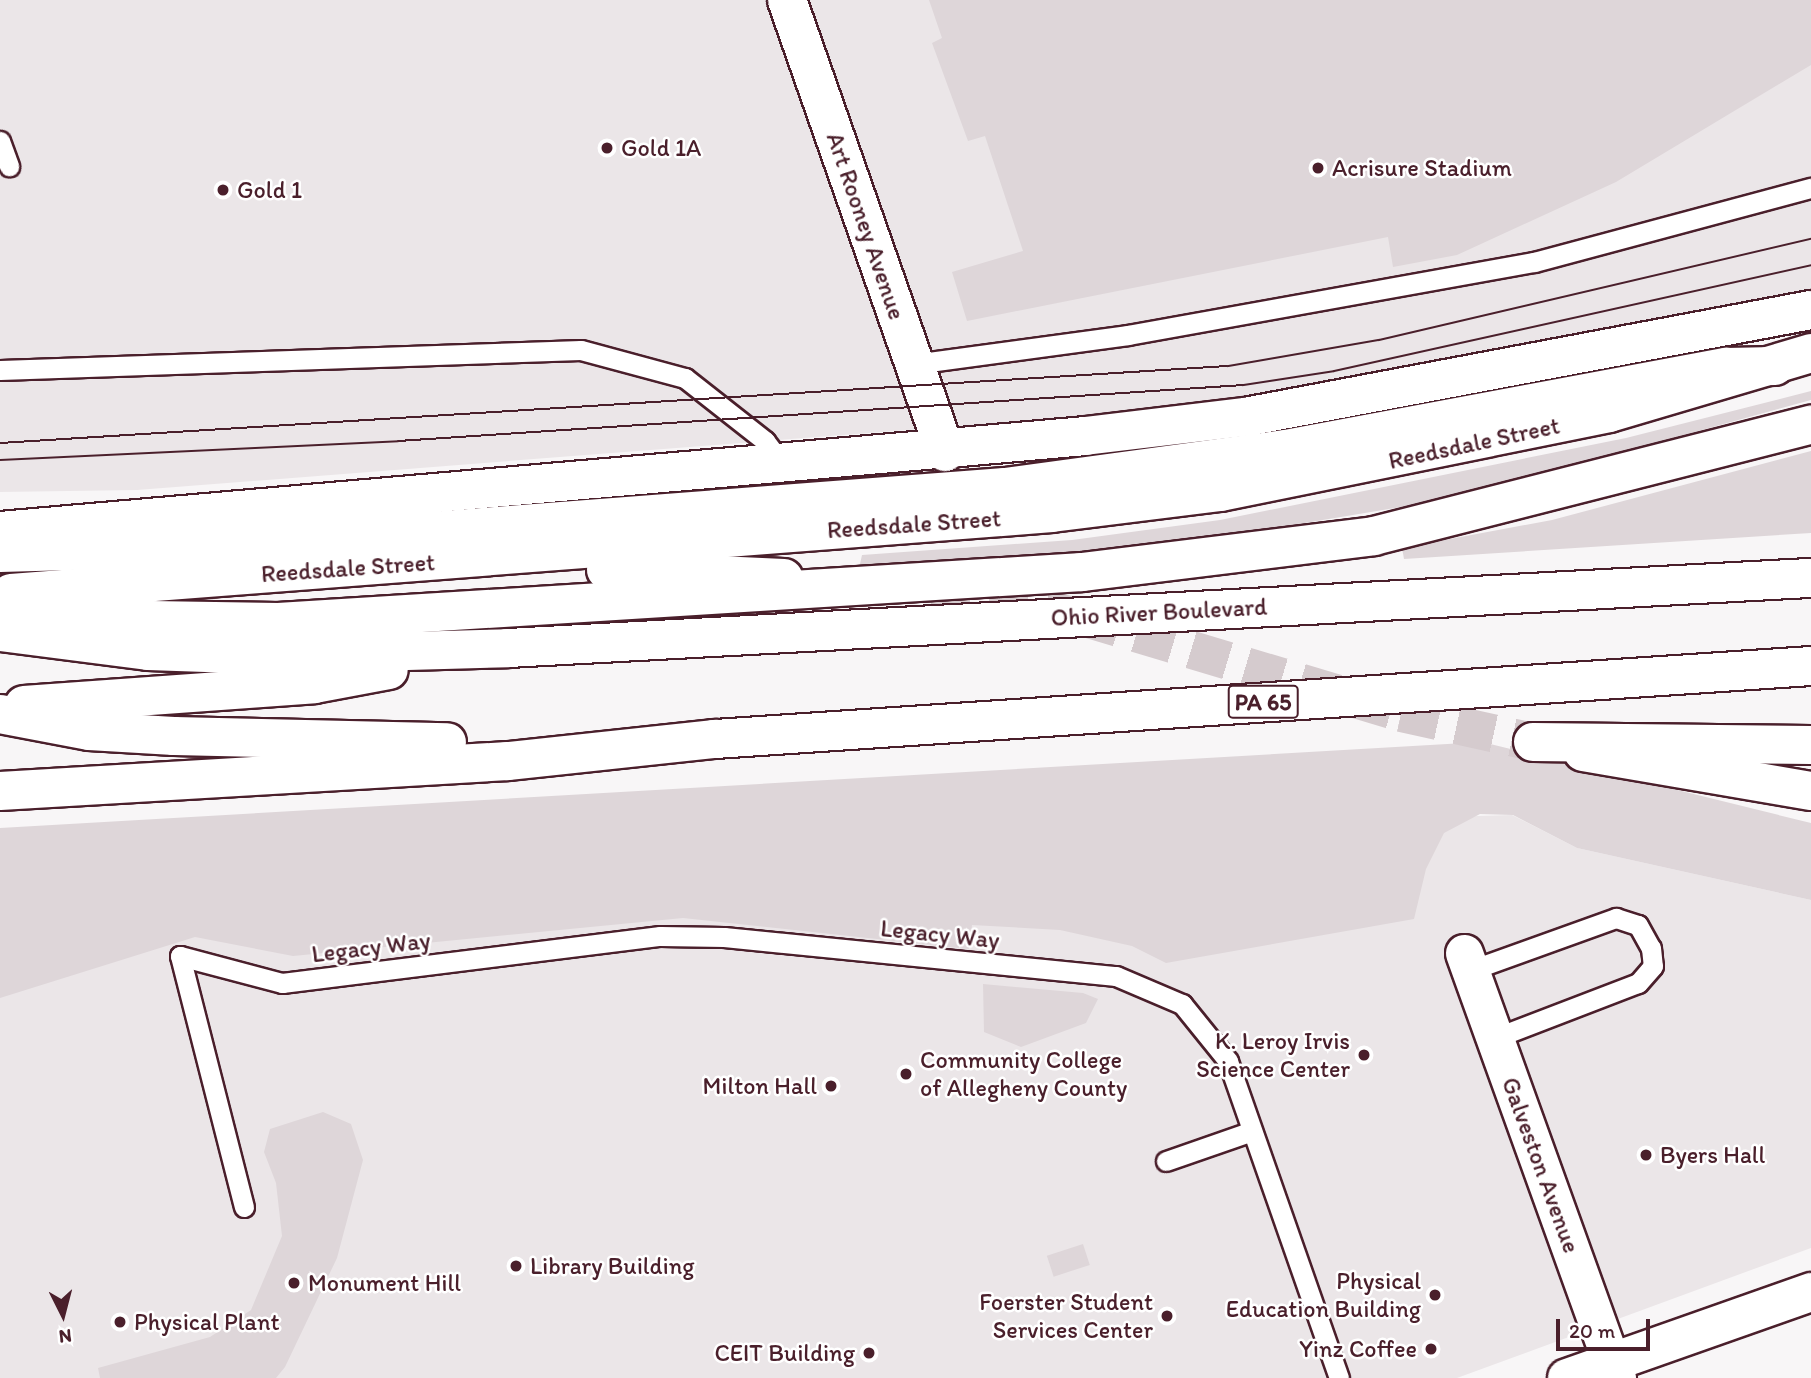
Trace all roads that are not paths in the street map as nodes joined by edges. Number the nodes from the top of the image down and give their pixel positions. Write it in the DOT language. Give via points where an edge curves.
graph roads {
  1 [pos="787,0"];
  2 [pos="0,141"];
  3 [pos="9,166"];
  4 [pos="1811,188"];
  5 [pos="1811,310"];
  6 [pos="1811,353"];
  7 [pos="914,364"];
  8 [pos="1775,366"];
  9 [pos="0,370"];
  10 [pos="1811,425"];
  11 [pos="945,452"];
  12 [pos="784,466"];
  13 [pos="0,531"];
  14 [pos="0,553"];
  15 [pos="370,566"];
  16 [pos="1811,578"];
  17 [pos="798,579"];
  18 [pos="0,593"];
  19 [pos="0,600"];
  20 [pos="0,632"];
  21 [pos="508,648"];
  22 [pos="1811,666"];
  23 [pos="0,707"];
  24 [pos="0,714"];
  25 [pos="715,739"];
  26 [pos="1811,745"];
  27 [pos="0,791"];
  28 [pos="1811,791"];
  29 [pos="1469,961"];
  30 [pos="1495,1038"];
  31 [pos="1252,1131"];
  32 [pos="1166,1161"];
  33 [pos="244,1207"];
  34 [pos="1811,1292"];
  35 [pos="1614,1370"];
  36 [pos="1339,1378"];
  37 [pos="1567,1378"];
  1 -- 7 [label="main road, Art Rooney Avenue"];
  2 -- 3 [label="lane"];
  4 -- 7 [label="lane" via="1534,262 1128,335"];
  5 -- 11 [label="main road" via="1245,416"];
  6 -- 8 [label="main road, Reedsdale Street"];
  7 -- 11 [label="main road, Art Rooney Avenue"];
  8 -- 14 [label="main road" via="1726,368 1156,469 900,495 220,547"];
  8 -- 15 [label="main road, Reedsdale Street" via="1609,413 1221,492 1052,513"];
  9 -- 12 [label="lane" via="581,350 685,379 765,441"];
  10 -- 19 [label="main road" via="1503,507 1237,555 1082,572 278,622 151,620"];
  11 -- 12 [label="main road"];
  12 -- 13 [label="main road"];
  15 -- 17 [label="main road"];
  15 -- 18 [label="main road, Reedsdale Street"];
  16 -- 21 [label="main road, Ohio River Boulevard"];
  20 -- 21 [label="main road" via="38,640 264,655"];
  21 -- 23 [label="main road" via="314,684"];
  22 -- 25 [label="main road, PA 65"];
  24 -- 25 [label="main road" via="89,731 309,743"];
  25 -- 27 [label="main road" via="508,761"];
  26 -- 28 [label="main road" via="1532,742"];
  29 -- 30 [label="street, Galveston Avenue"];
  29 -- 30 [label="lane" via="1616,918 1638,925 1651,947 1653,966 1638,983"];
  30 -- 35 [label="street, Galveston Avenue"];
  31 -- 32 [label="lane"];
  31 -- 33 [label="lane, Legacy Way" via="1228,1061 1182,1004 1116,976 724,937 660,936 282,983 180,956"];
  31 -- 36 [label="lane, Legacy Way"];
  34 -- 35 [label="main road"];
  35 -- 37 [label="main road"];
}
